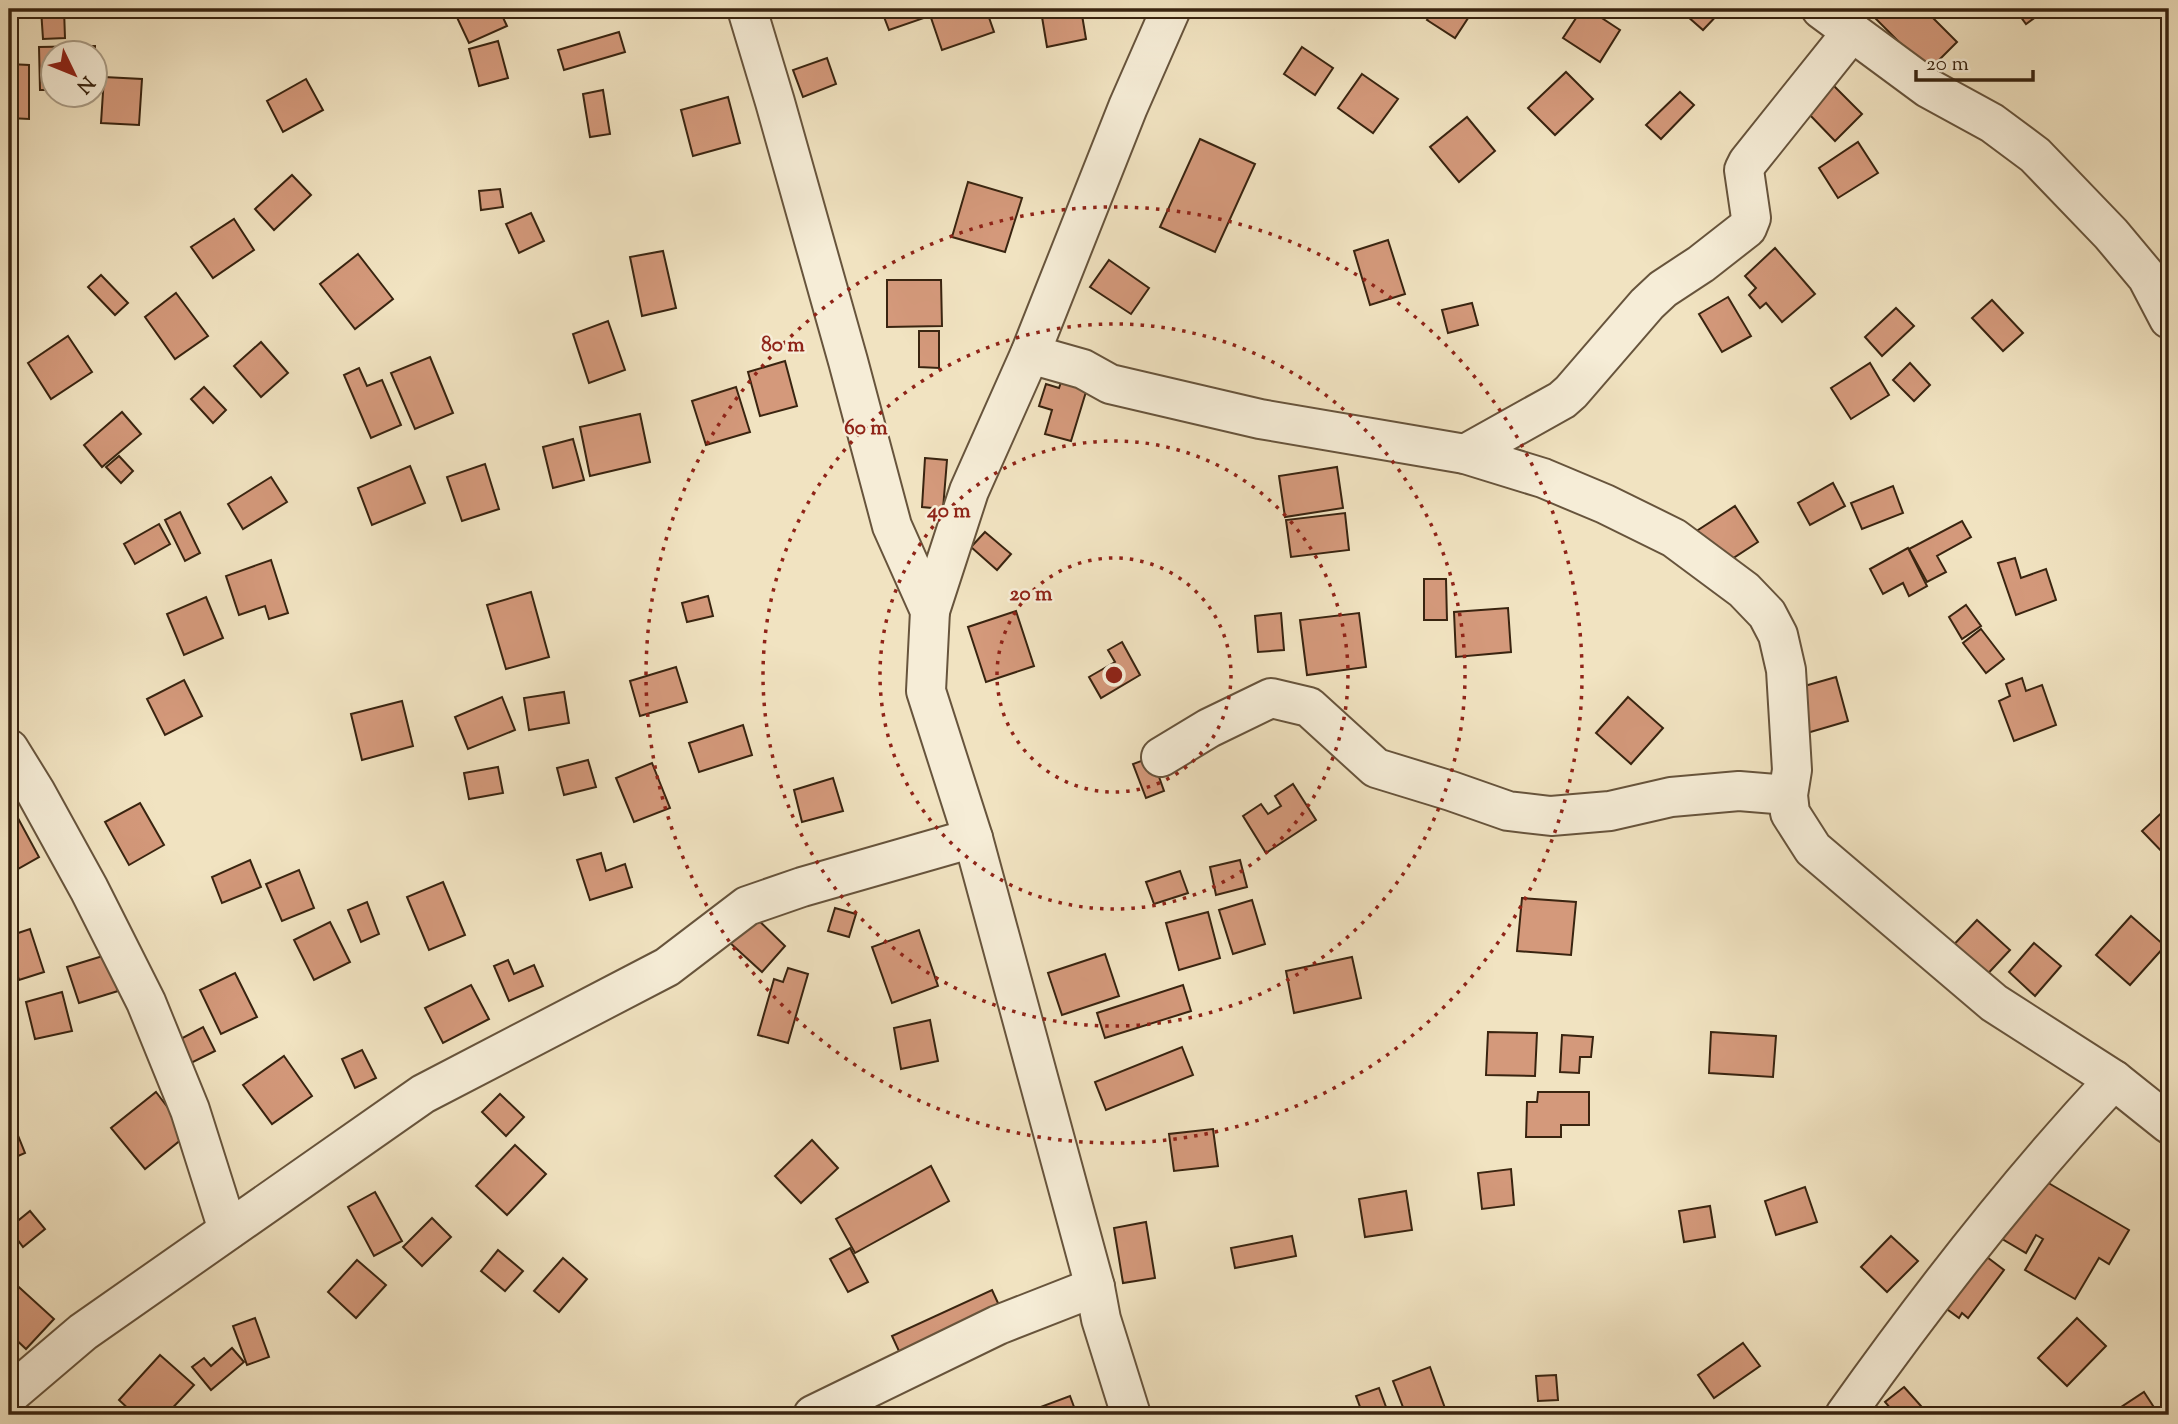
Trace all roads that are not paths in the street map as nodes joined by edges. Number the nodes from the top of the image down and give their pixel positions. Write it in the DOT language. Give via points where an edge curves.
graph roads {
  1 [pos="747,9"];
  2 [pos="1171,9"];
  3 [pos="1821,9"];
  4 [pos="1852,32"];
  5 [pos="2169,319"];
  6 [pos="1030,354"];
  7 [pos="1465,454"];
  8 [pos="930,611"];
  9 [pos="9,749"];
  10 [pos="1161,757"];
  11 [pos="1788,795"];
  12 [pos="973,838"];
  13 [pos="2114,1080"];
  14 [pos="2169,1124"];
  15 [pos="228,1230"];
  16 [pos="1095,1287"];
  17 [pos="9,1395"];
  18 [pos="813,1415"];
  19 [pos="1131,1415"];
  20 [pos="1845,1415"];
  1 -- 8 [label="street" via="892,526"];
  2 -- 6 [label="street"];
  3 -- 4 [label="street"];
  4 -- 5 [label="street" via="1928,88 1992,123 2035,155 2140,268"];
  4 -- 7 [label="street" via="1748,162 1744,170 1751,218 1746,228 1663,289 1562,400"];
  6 -- 7 [label="street" via="1083,369 1110,384 1260,419"];
  6 -- 8 [label="street" via="969,491"];
  7 -- 11 [label="street" via="1543,478 1674,538 1744,590 1768,614 1786,670 1792,770"];
  8 -- 12 [label="street" via="926,691"];
  9 -- 15 [label="street" via="89,889 146,1002 190,1110"];
  10 -- 11 [label="street" via="1271,698 1309,707 1376,768 1508,811 1552,816 1725,792"];
  11 -- 13 [label="street" via="1790,813 1813,849 1994,1003"];
  12 -- 15 [label="street" via="747,906 667,967 423,1094"];
  12 -- 16 [label="street"];
  13 -- 14 [label="street"];
  13 -- 20 [label="street" via="2025,1178"];
  15 -- 17 [label="street" via="83,1332"];
  16 -- 18 [label="street" via="998,1325"];
  16 -- 19 [label="street"];
}
